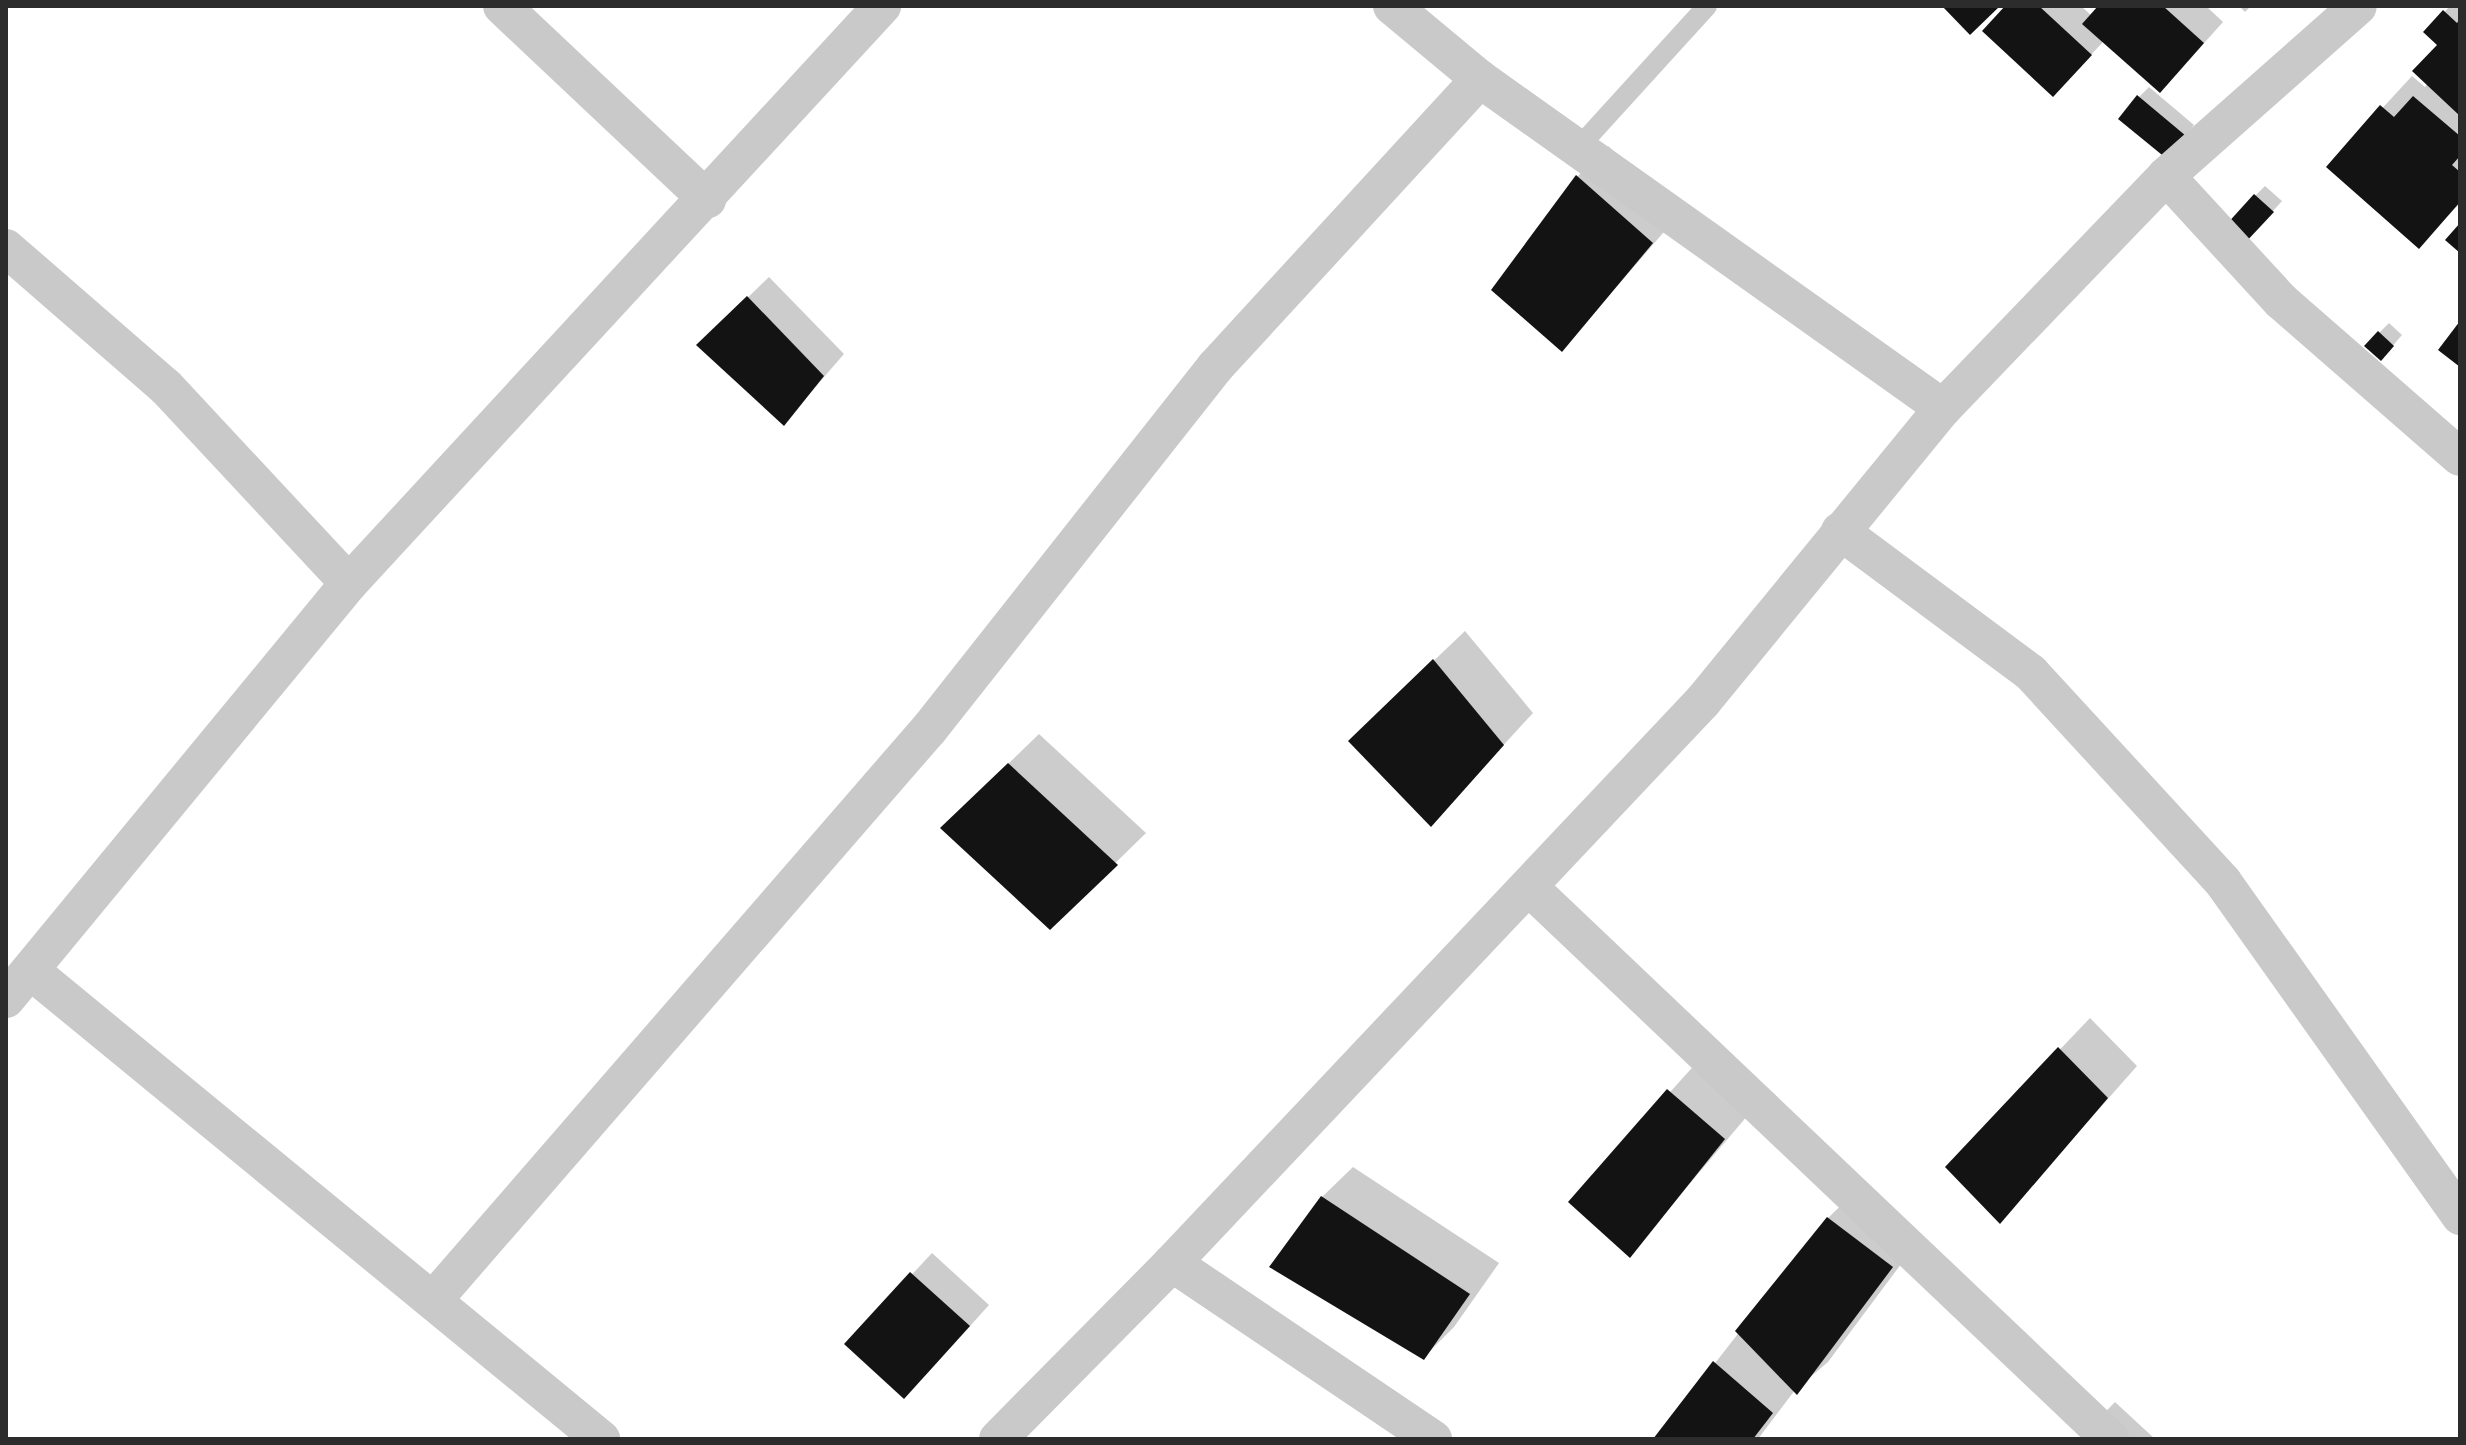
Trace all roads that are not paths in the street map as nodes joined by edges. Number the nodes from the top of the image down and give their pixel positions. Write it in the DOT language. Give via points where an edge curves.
graph roads {
  1 [pos="502,6"];
  2 [pos="882,6"];
  3 [pos="1392,6"];
  4 [pos="1707,6"];
  5 [pos="2358,6"];
  6 [pos="1480,79"];
  7 [pos="1577,149"];
  8 [pos="2166,176"];
  9 [pos="707,199"];
  10 [pos="6,248"];
  11 [pos="1943,408"];
  12 [pos="2460,457"];
  13 [pos="1840,531"];
  14 [pos="349,583"];
  15 [pos="1530,888"];
  16 [pos="31,971"];
  17 [pos="6,999"];
  18 [pos="2460,1216"];
  19 [pos="1172,1263"];
  20 [pos="435,1298"];
  21 [pos="601,1439"];
  22 [pos="998,1439"];
  23 [pos="1433,1439"];
  24 [pos="2110,1439"];
  1 -- 9 [label="street"];
  2 -- 9 [label="street"];
  3 -- 6 [label="street"];
  4 -- 7 [label="lane"];
  5 -- 8 [label="street"];
  6 -- 7 [label="street"];
  6 -- 20 [label="street" via="1216,366 930,728"];
  7 -- 11 [label="street"];
  8 -- 11 [label="street"];
  8 -- 12 [label="street" via="2281,301"];
  9 -- 14 [label="street"];
  10 -- 14 [label="street" via="166,387"];
  11 -- 13 [label="street"];
  13 -- 15 [label="street" via="1703,701"];
  13 -- 18 [label="street" via="2031,673 2223,882"];
  14 -- 16 [label="street"];
  15 -- 19 [label="street"];
  15 -- 24 [label="street"];
  16 -- 17 [label="street"];
  16 -- 20 [label="street"];
  19 -- 22 [label="street"];
  19 -- 23 [label="street"];
  20 -- 21 [label="street"];
}
